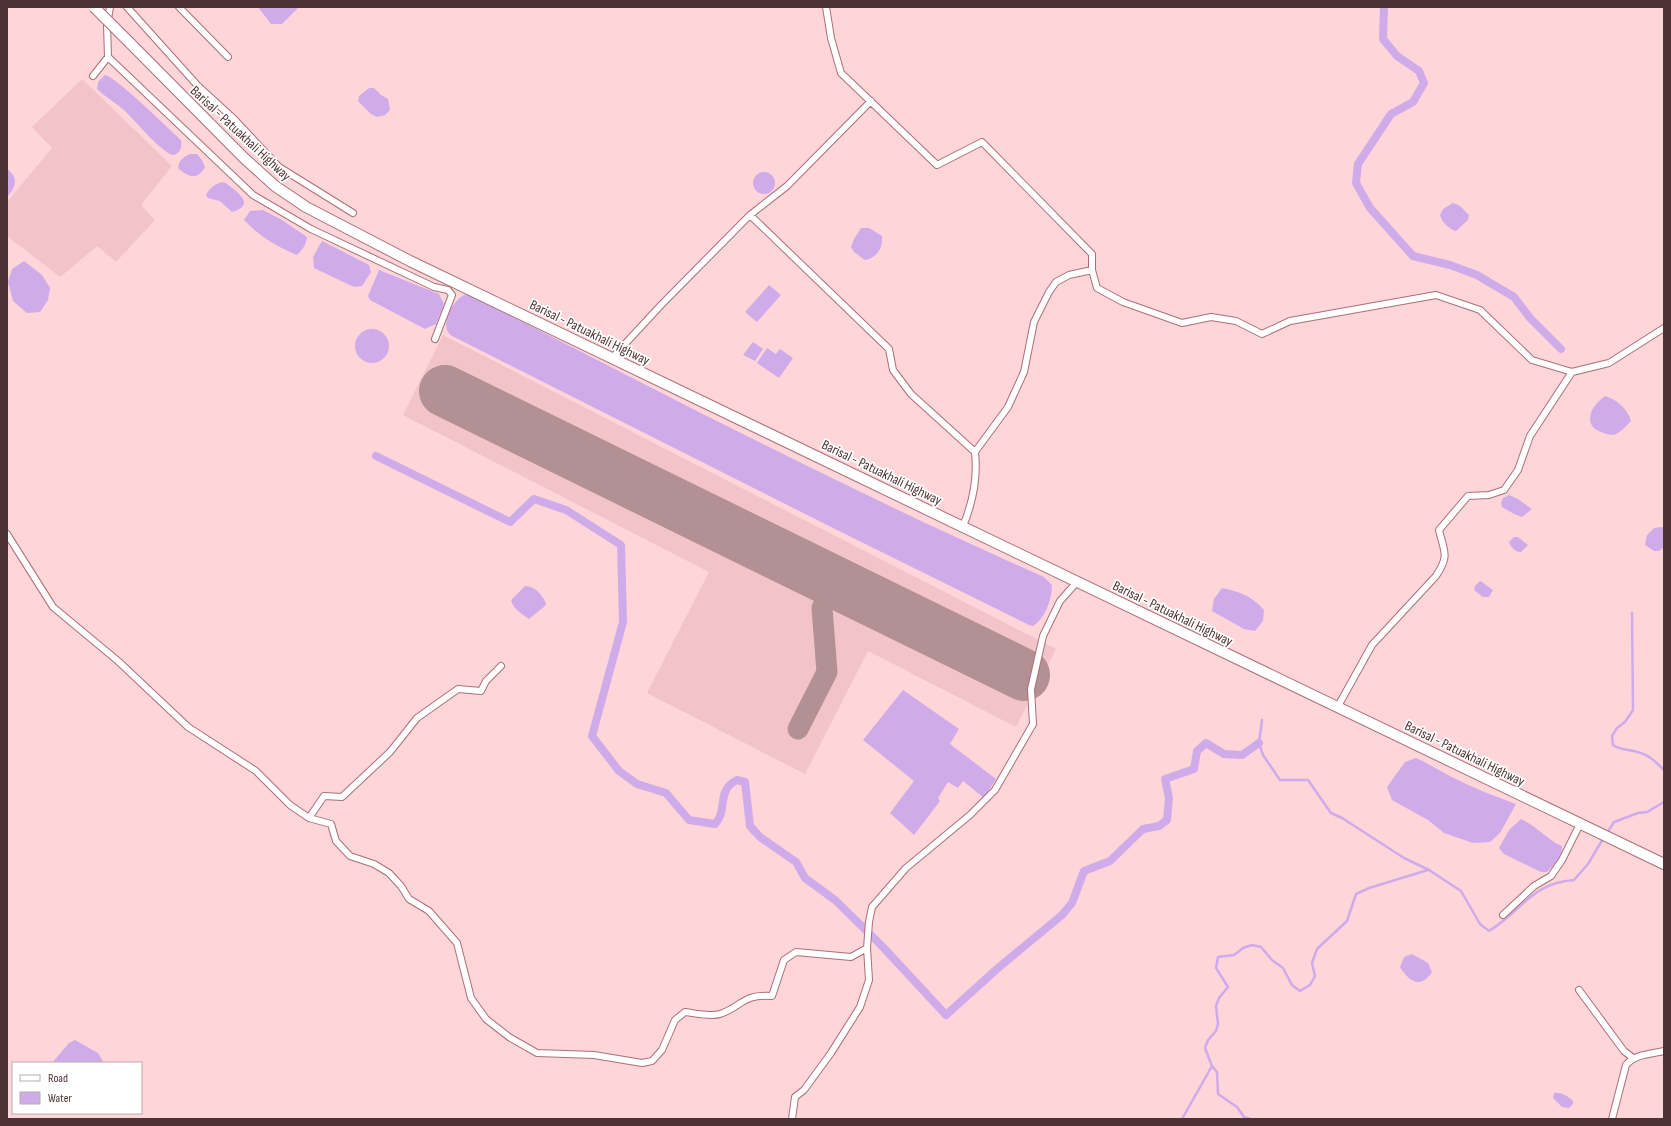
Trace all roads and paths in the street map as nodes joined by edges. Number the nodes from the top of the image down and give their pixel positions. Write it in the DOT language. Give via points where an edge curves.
graph roads {
  1 [pos="94,7"];
  2 [pos="110,7"];
  3 [pos="127,7"];
  4 [pos="179,7"];
  5 [pos="826,7"];
  6 [pos="108,57"];
  7 [pos="228,57"];
  8 [pos="93,76"];
  9 [pos="871,101"];
  10 [pos="353,213"];
  11 [pos="750,215"];
  12 [pos="1092,270"];
  13 [pos="1664,328"];
  14 [pos="435,339"];
  15 [pos="612,358"];
  16 [pos="1572,372"];
  17 [pos="975,452"];
  18 [pos="963,526"];
  19 [pos="7,534"];
  20 [pos="1077,582"];
  21 [pos="501,666"];
  22 [pos="1337,708"];
  23 [pos="309,818"];
  24 [pos="1580,824"];
  25 [pos="1664,864"];
  26 [pos="1502,915"];
  27 [pos="867,948"];
  28 [pos="1580,990"];
  29 [pos="1664,1051"];
  30 [pos="1633,1058"];
  31 [pos="792,1119"];
  32 [pos="1612,1119"];
  1 -- 15 [label="highway, Barisal - Patuakhali Highway, bridge" via="244,158 294,199 366,238"];
  2 -- 6 [label="street" via="107,25"];
  3 -- 10 [label="street" via="198,86 234,119 279,167"];
  4 -- 7 [label="street"];
  5 -- 9 [label="street" via="841,73"];
  6 -- 8 [label="street"];
  6 -- 14 [label="street" via="253,195 311,229 434,287 448,290 452,295"];
  9 -- 11 [label="street" via="787,186"];
  9 -- 12 [label="street" via="937,165 982,142 1092,254"];
  11 -- 15 [label="street"];
  11 -- 17 [label="street" via="889,349 893,370 911,394"];
  12 -- 16 [label="street" via="1097,288 1123,302 1182,323 1211,317 1236,321 1262,334 1290,321 1436,295 1480,310 1532,360"];
  12 -- 17 [label="street" via="1069,275 1052,287 1034,322 1024,372 1008,407"];
  13 -- 16 [label="street" via="1609,363"];
  15 -- 18 [label="highway, Barisal - Patuakhali Highway"];
  16 -- 22 [label="street" via="1530,436 1518,470 1504,490 1489,495 1468,496 1439,530 1446,555 1443,565 1436,576 1372,645"];
  17 -- 18 [label="street" via="975,488 971,508"];
  18 -- 20 [label="highway, Barisal - Patuakhali Highway"];
  19 -- 23 [label="street" via="54,608 118,661 188,727 256,772 290,805"];
  20 -- 22 [label="highway, Barisal - Patuakhali Highway"];
  20 -- 27 [label="street" via="1060,601 1043,636 1030,689 1032,724 995,790 970,815 906,868 872,907"];
  21 -- 23 [label="street" via="486,681 481,691 458,689 417,718 390,752 342,797 324,796"];
  22 -- 24 [label="highway, Barisal - Patuakhali Highway"];
  23 -- 27 [label="street" via="331,824 336,841 350,856 374,864 389,873 409,900 429,911 457,943 471,998 486,1019 537,1053 652,1061 662,1050 675,1020 685,1012 718,1015 745,999 759,995 772,996 784,960 796,952 851,957"];
  24 -- 25 [label="highway, Barisal - Patuakhali Highway"];
  24 -- 26 [label="street" via="1551,876 1534,886"];
  27 -- 31 [label="street" via="869,980 860,1007 831,1053 804,1090 795,1097"];
  28 -- 30 [label="street" via="1624,1051"];
  29 -- 30 [label="street"];
  30 -- 32 [label="street" via="1626,1065"];
}
